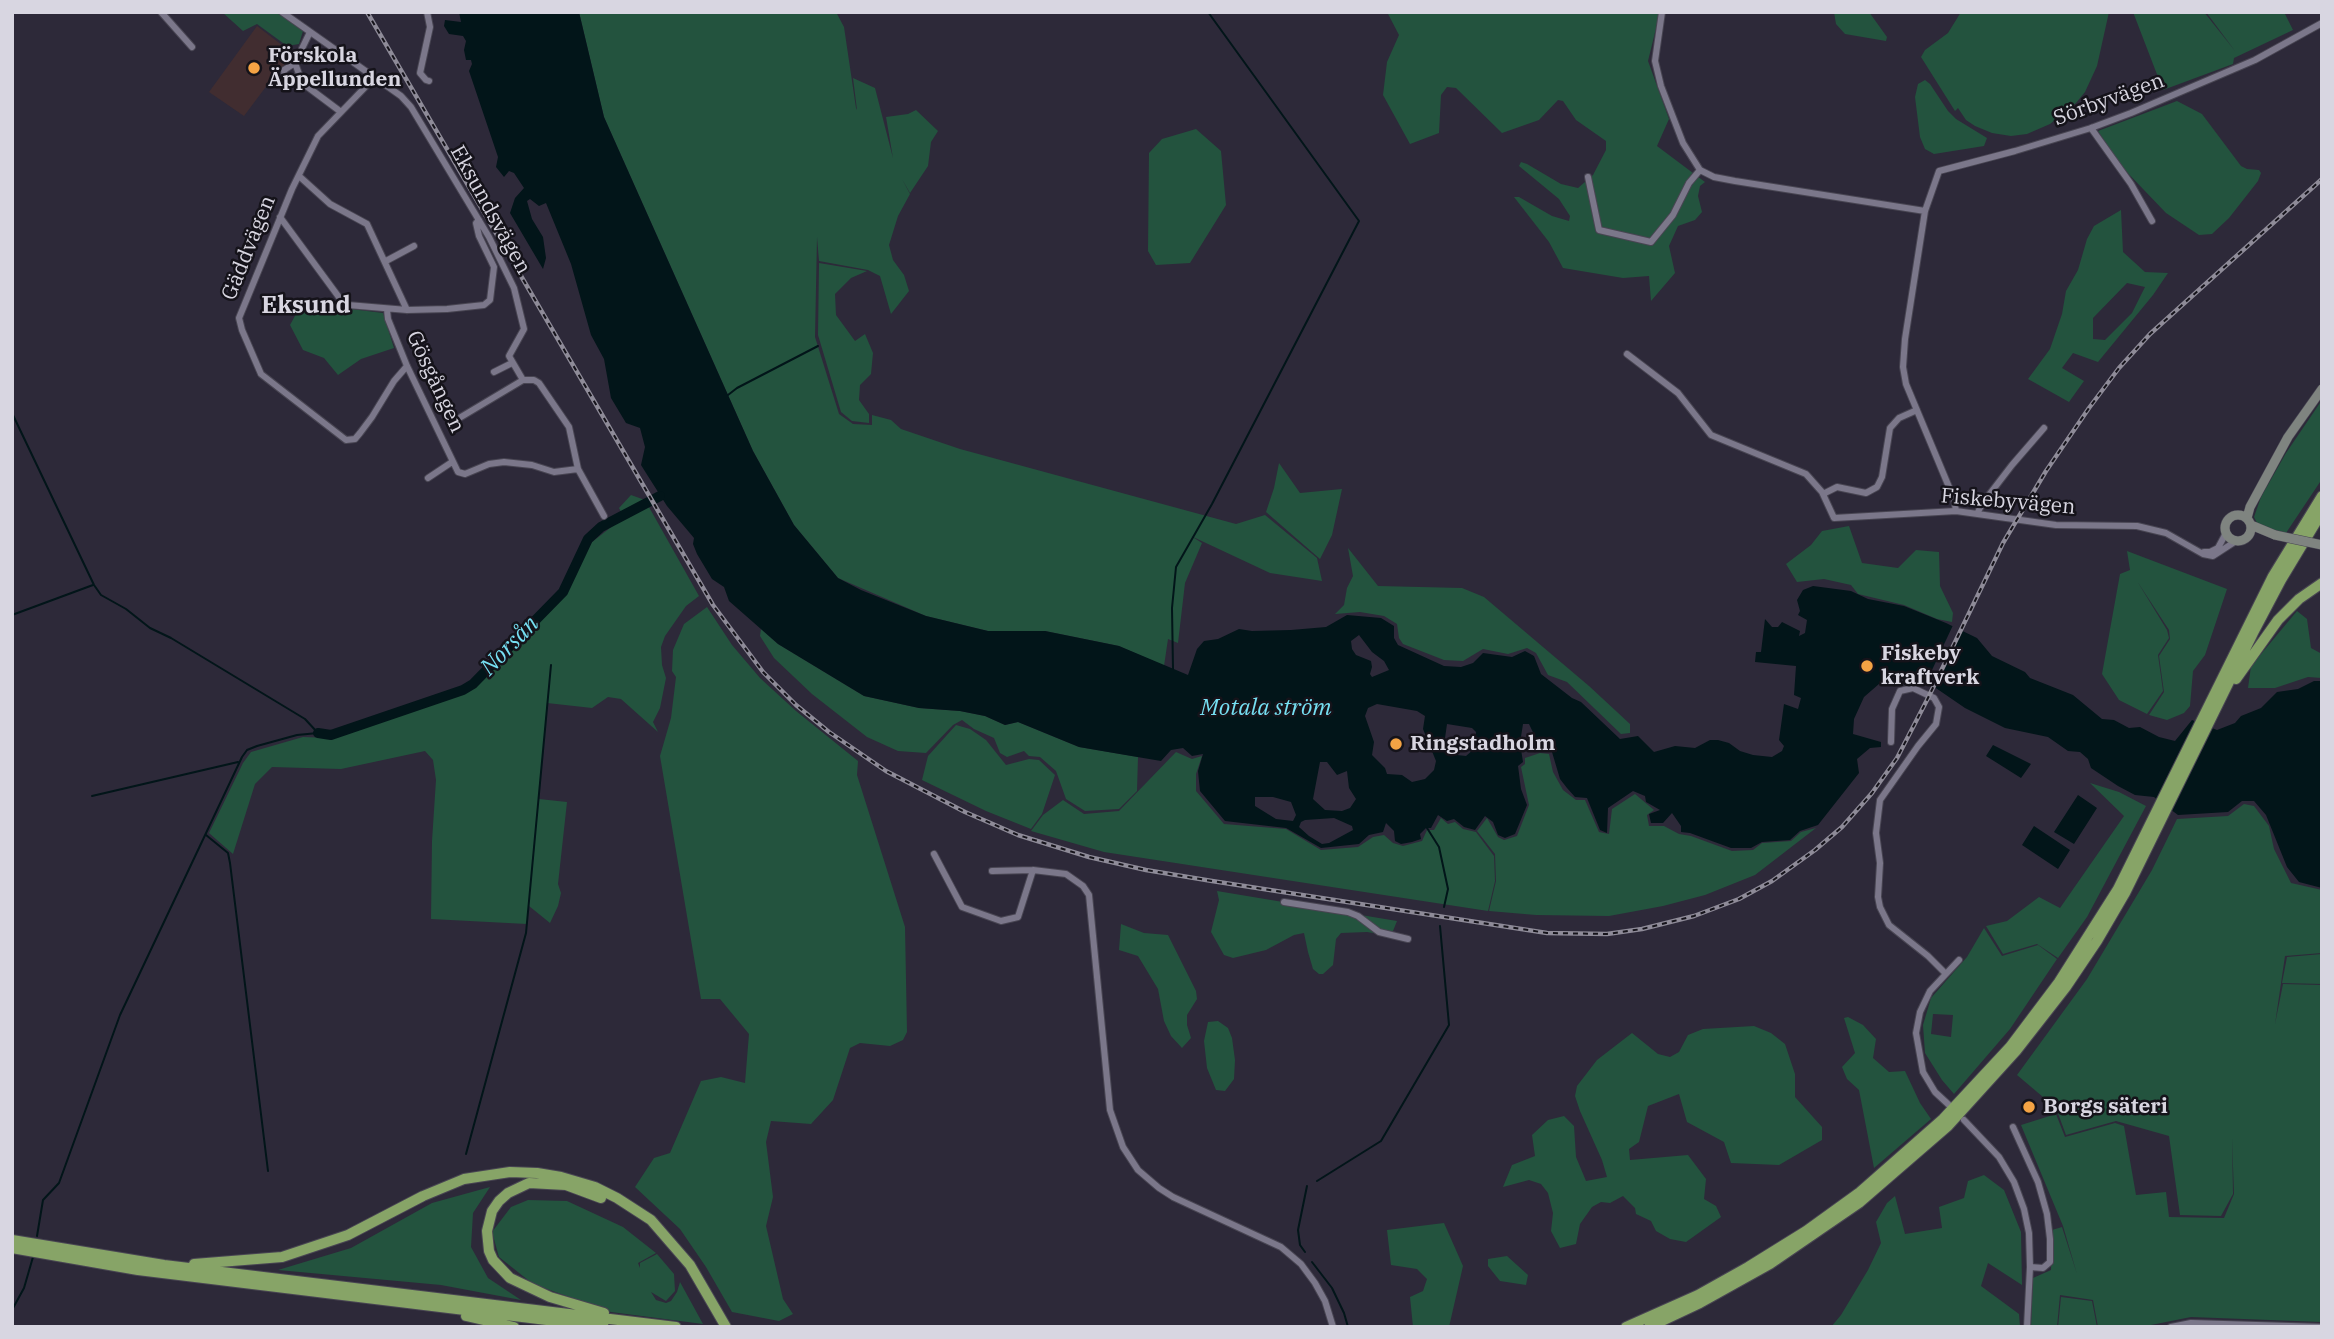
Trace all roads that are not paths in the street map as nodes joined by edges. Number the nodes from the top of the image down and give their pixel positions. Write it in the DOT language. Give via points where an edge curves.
graph roads {
  1 [pos="161,12"];
  2 [pos="282,12"];
  3 [pos="427,12"];
  4 [pos="1662,12"];
  5 [pos="2322,23"];
  6 [pos="310,33"];
  7 [pos="192,47"];
  8 [pos="295,62"];
  9 [pos="373,79"];
  10 [pos="429,80"];
  11 [pos="301,82"];
  12 [pos="341,112"];
  13 [pos="2091,128"];
  14 [pos="1700,170"];
  15 [pos="299,176"];
  16 [pos="1588,177"];
  17 [pos="1922,210"];
  18 [pos="280,217"];
  19 [pos="479,220"];
  20 [pos="2152,221"];
  21 [pos="414,246"];
  22 [pos="386,261"];
  23 [pos="387,310"];
  24 [pos="407,310"];
  25 [pos="1627,354"];
  26 [pos="512,363"];
  27 [pos="407,366"];
  28 [pos="494,373"];
  29 [pos="523,380"];
  30 [pos="2322,389"];
  31 [pos="1917,410"];
  32 [pos="461,418"];
  33 [pos="2044,428"];
  34 [pos="453,465"];
  35 [pos="578,469"];
  36 [pos="428,478"];
  37 [pos="1823,494"];
  38 [pos="2322,496"];
  39 [pos="1956,511"];
  40 [pos="1978,512"];
  41 [pos="2322,512"];
  42 [pos="604,516"];
  43 [pos="2246,520"];
  44 [pos="2226,534"];
  45 [pos="2273,534"];
  46 [pos="2249,536"];
  47 [pos="2236,541"];
  48 [pos="2322,545"];
  49 [pos="2195,550"];
  50 [pos="2322,583"];
  51 [pos="2227,688"];
  52 [pos="2212,709"];
  53 [pos="1891,742"];
  54 [pos="2158,819"];
  55 [pos="934,854"];
  56 [pos="1033,870"];
  57 [pos="992,871"];
  58 [pos="1284,902"];
  59 [pos="1408,939"];
  60 [pos="1959,960"];
  61 [pos="1945,974"];
  62 [pos="1949,1105"];
  63 [pos="1964,1120"];
  64 [pos="2013,1127"];
  65 [pos="12,1240"];
  66 [pos="12,1248"];
  67 [pos="164,1265"];
  68 [pos="2030,1268"];
  69 [pos="391,1301"];
  70 [pos="713,1309"];
  71 [pos="644,1323"];
  72 [pos="2322,1326"];
  73 [pos="514,1327"];
  74 [pos="604,1327"];
  75 [pos="676,1327"];
  76 [pos="718,1327"];
  77 [pos="726,1327"];
  78 [pos="1333,1327"];
  79 [pos="1626,1327"];
  80 [pos="1649,1327"];
  81 [pos="2027,1327"];
  82 [pos="2171,1327"];
  1 -- 7 [label="street"];
  2 -- 6 [label="street, Eksundsvägen"];
  3 -- 10 [label="street" via="430,27 420,73"];
  4 -- 14 [label="street" via="1655,61 1661,86 1683,143"];
  5 -- 13 [label="street, Sörbyvägen" via="2255,60"];
  6 -- 8 [label="street"];
  6 -- 9 [label="street, Eksundsvägen"];
  9 -- 12 [label="street, Gäddvägen"];
  9 -- 19 [label="street, Eksundsvägen" via="411,107"];
  11 -- 12 [label="street"];
  12 -- 15 [label="street, Gäddvägen" via="318,136"];
  13 -- 17 [label="street, Sörbyvägen" via="1939,171"];
  13 -- 20 [label="street"];
  14 -- 16 [label="street" via="1651,245 1599,230"];
  14 -- 17 [label="street" via="1735,181"];
  15 -- 18 [label="street, Gäddvägen"];
  15 -- 22 [label="street" via="330,204 367,224"];
  17 -- 31 [label="street, Sörbyvägen" via="1903,357 1906,383"];
  18 -- 23 [label="street" via="336,295 348,305"];
  18 -- 27 [label="street, Gäddvägen" via="239,318 261,374 351,441"];
  19 -- 24 [label="street" via="477,230 494,267 490,300 484,305"];
  19 -- 26 [label="street, Eksundsvägen" via="502,260 524,323 509,356"];
  21 -- 22 [label="street"];
  22 -- 24 [label="street"];
  23 -- 24 [label="street"];
  23 -- 27 [label="street, Gösgången"];
  25 -- 37 [label="street, Fiskebyvägen" via="1678,393 1711,435 1806,474"];
  26 -- 28 [label="street"];
  26 -- 29 [label="street"];
  27 -- 34 [label="street, Gösgången"];
  29 -- 32 [label="street"];
  29 -- 35 [label="street" via="538,383 569,427"];
  30 -- 43 [label="street" via="2288,437"];
  31 -- 37 [label="street" via="1890,428 1877,487 1866,494 1837,487"];
  31 -- 39 [label="street, Sörbyvägen"];
  33 -- 40 [label="street"];
  34 -- 35 [label="street" via="461,474 504,462 554,472"];
  34 -- 36 [label="street"];
  35 -- 42 [label="street"];
  37 -- 39 [label="street, Fiskebyvägen" via="1833,518"];
  38 -- 52 [label="highway" via="2273,576"];
  39 -- 40 [label="street, Fiskebyvägen"];
  40 -- 49 [label="street, Fiskebyvägen" via="2056,525 2146,527"];
  41 -- 51 [label="highway" via="2281,580"];
  43 -- 44 [label="street" via="2233,516"];
  43 -- 45 [label="street"];
  43 -- 46 [label="street"];
  44 -- 47 [label="street"];
  44 -- 49 [label="street" via="2214,551"];
  45 -- 46 [label="street"];
  45 -- 48 [label="street, bridge"];
  46 -- 47 [label="street"];
  47 -- 49 [label="street" via="2213,556"];
  50 -- 51 [label="highway" via="2284,612"];
  51 -- 52 [label="highway"];
  52 -- 54 [label="highway"];
  53 -- 61 [label="street" via="1892,709 1900,691 1913,688 1934,698 1939,706 1937,724 1880,800 1878,897 1889,925"];
  54 -- 79 [label="highway" via="2059,982 2003,1055 1943,1119 1860,1192 1806,1231 1718,1284"];
  54 -- 80 [label="highway" via="2118,905 2066,987 2003,1068 1948,1126 1869,1195 1811,1237 1734,1285"];
  55 -- 56 [label="street" via="961,908 1001,921 1018,916"];
  56 -- 57 [label="street"];
  56 -- 78 [label="street" via="1066,874 1088,895 1110,1110 1123,1147 1138,1170 1166,1193 1272,1243 1301,1264 1325,1301"];
  58 -- 59 [label="street" via="1348,912 1379,932"];
  60 -- 61 [label="street"];
  61 -- 62 [label="street" via="1930,991 1916,1033 1923,1072"];
  63 -- 68 [label="street" via="1999,1157 2014,1182 2029,1233"];
  64 -- 68 [label="street" via="2047,1214 2050,1262 2043,1268"];
  65 -- 67 [label="highway"];
  66 -- 69 [label="highway" via="138,1270"];
  67 -- 70 [label="highway" via="282,1257 348,1235 464,1180 510,1172 537,1173 595,1187 639,1212 680,1251"];
  67 -- 71 [label="highway"];
  68 -- 81 [label="street"];
  69 -- 73 [label="highway"];
  69 -- 74 [label="highway"];
  70 -- 71 [label="highway" via="665,1245 634,1216 608,1200 542,1182 518,1187 499,1201 488,1221 487,1241 493,1260 510,1278 550,1297"];
  70 -- 76 [label="highway"];
  70 -- 77 [label="highway"];
  71 -- 75 [label="highway"];
  72 -- 82 [label="street" via="2191,1323"];
}
